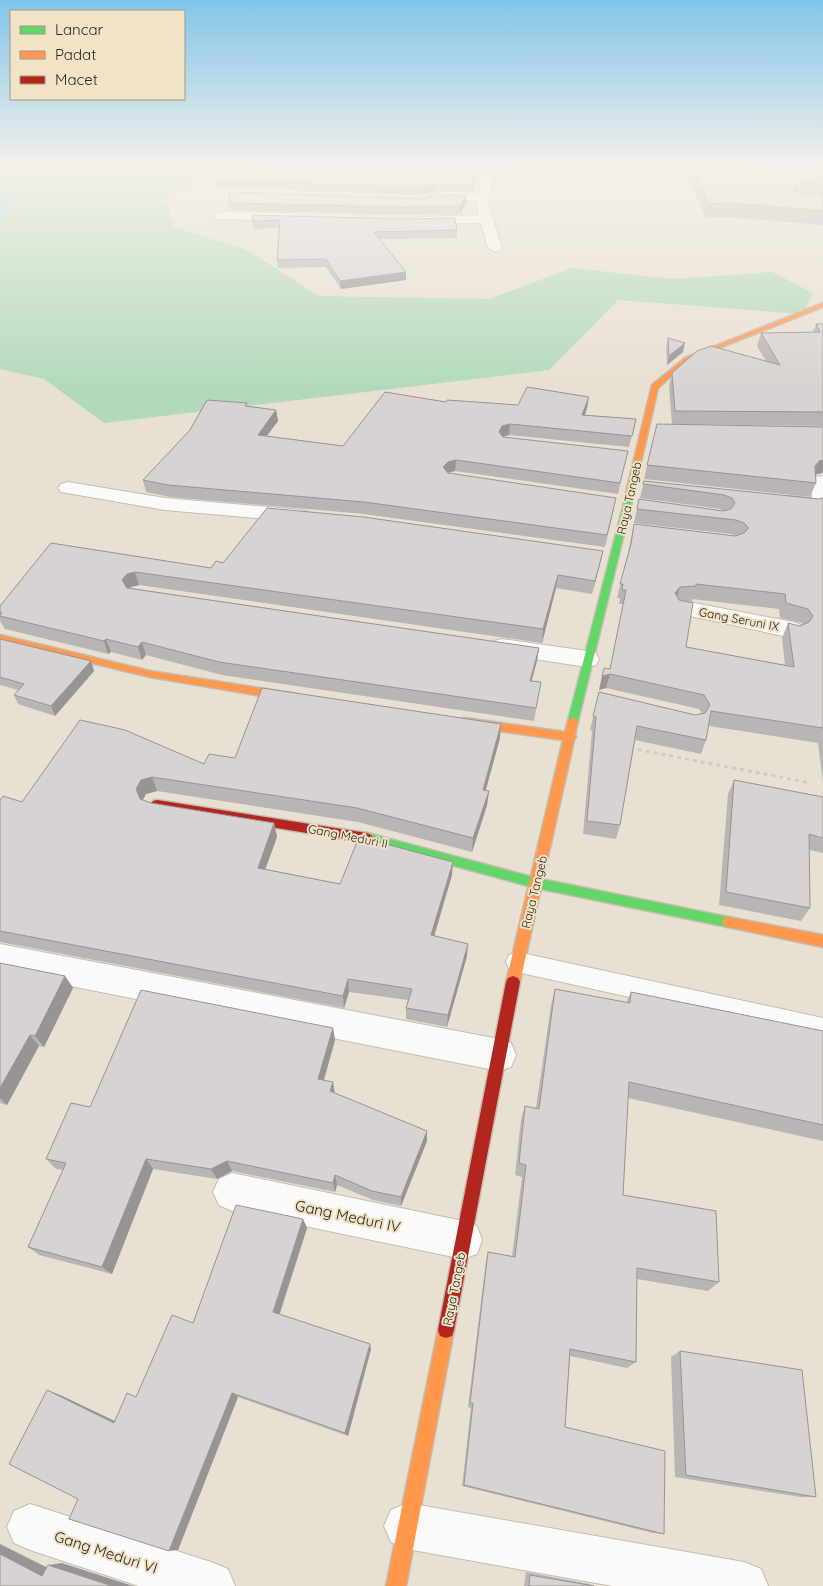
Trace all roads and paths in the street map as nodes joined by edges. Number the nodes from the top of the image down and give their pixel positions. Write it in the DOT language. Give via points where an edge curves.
graph roads {
  1 [pos="492,241"];
  2 [pos="494,248"];
  3 [pos="823,305"];
  4 [pos="644,432"];
  5 [pos="663,432"];
  6 [pos="821,481"];
  7 [pos="68,488"];
  8 [pos="776,501"];
  9 [pos="325,518"];
  10 [pos="684,608"];
  11 [pos="793,630"];
  12 [pos="0,638"];
  13 [pos="480,643"];
  14 [pos="587,659"];
  15 [pos="312,700"];
  16 [pos="455,721"];
  17 [pos="570,736"];
  18 [pos="811,783"];
  19 [pos="157,804"];
  20 [pos="536,884"];
  21 [pos="823,941"];
  22 [pos="0,958"];
  23 [pos="517,962"];
  24 [pos="823,1029"];
  25 [pos="499,1055"];
  26 [pos="232,1192"];
  27 [pos="463,1240"];
  28 [pos="407,1526"];
  29 [pos="30,1527"];
  30 [pos="211,1586"];
  31 [pos="396,1586"];
  32 [pos="744,1586"];
  1 -- 2 [label="street"];
  3 -- 4 [label="street, Raya Tangeb" via="687,359 655,387"];
  4 -- 5 [label="street"];
  4 -- 14 [label="street, Raya Tangeb" via="630,455 632,531 605,556"];
  6 -- 8 [label="street" via="822,503"];
  7 -- 9 [label="street" via="165,504"];
  10 -- 11 [label="street, Gang Seruni IX"];
  12 -- 15 [label="street" via="150,674"];
  13 -- 14 [label="street"];
  14 -- 17 [label="street, Raya Tangeb"];
  16 -- 17 [label="street"];
  17 -- 18 [label="path"];
  17 -- 20 [label="street, Raya Tangeb"];
  19 -- 20 [label="street, Gang Meduri II" via="358,836"];
  20 -- 21 [label="street, Gang Meduri II"];
  20 -- 23 [label="street, Raya Tangeb"];
  22 -- 25 [label="street"];
  23 -- 24 [label="lane"];
  23 -- 25 [label="street, Raya Tangeb"];
  25 -- 27 [label="street, Raya Tangeb"];
  26 -- 27 [label="street, Gang Meduri IV"];
  27 -- 28 [label="street, Raya Tangeb"];
  28 -- 31 [label="street, Raya Tangeb"];
  28 -- 32 [label="street"];
  29 -- 30 [label="street, Gang Meduri VI"];
}
